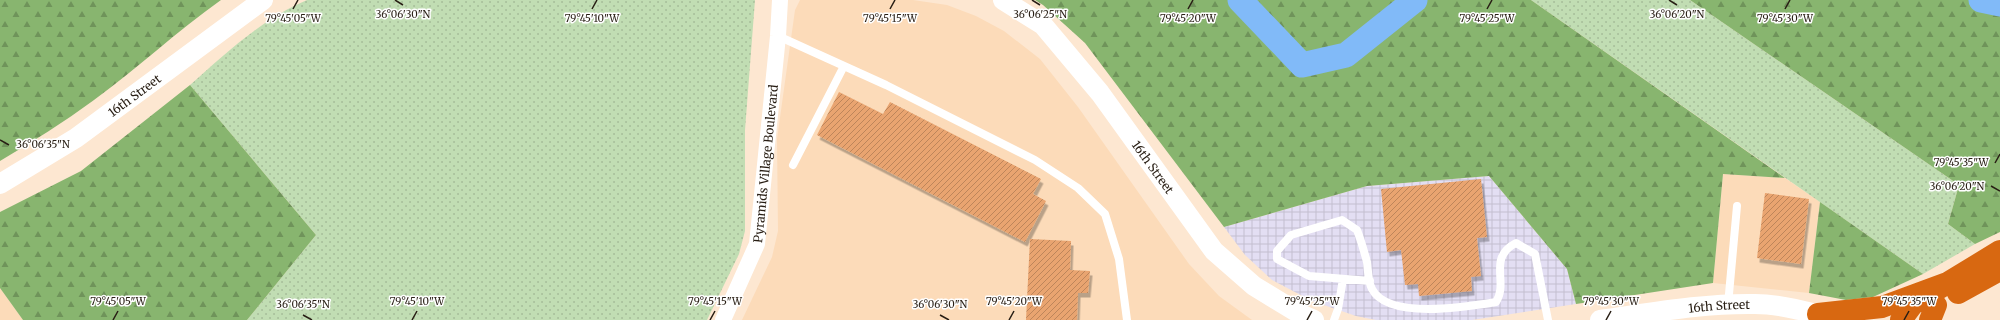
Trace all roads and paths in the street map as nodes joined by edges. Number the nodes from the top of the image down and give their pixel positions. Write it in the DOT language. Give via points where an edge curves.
graph roads {
  1 [pos="263,0"];
  2 [pos="780,0"];
  3 [pos="1003,0"];
  4 [pos="778,36"];
  5 [pos="844,66"];
  6 [pos="793,165"];
  7 [pos="0,184"];
  8 [pos="1737,206"];
  9 [pos="2000,251"];
  10 [pos="2000,270"];
  11 [pos="1343,279"];
  12 [pos="1370,281"];
  13 [pos="1947,283"];
  14 [pos="1728,306"];
  15 [pos="1933,313"];
  16 [pos="1827,317"];
  17 [pos="723,320"];
  18 [pos="1126,320"];
  19 [pos="1314,320"];
  20 [pos="1334,320"];
  21 [pos="1548,320"];
  22 [pos="1600,320"];
  23 [pos="1901,320"];
  24 [pos="1914,320"];
  1 -- 7 [label="street, 16th Street" via="76,138"];
  2 -- 4 [label="street, Pyramids Village Boulevard"];
  3 -- 19 [label="street, 16th Street" via="1043,25 1100,93 1214,251 1254,286"];
  4 -- 5 [label="lane"];
  4 -- 17 [label="street, Pyramids Village Boulevard" via="757,244"];
  5 -- 6 [label="lane"];
  5 -- 18 [label="lane" via="1035,160 1078,188 1105,214 1119,259"];
  8 -- 14 [label="lane"];
  9 -- 13 [label="highway"];
  10 -- 15 [label="highway"];
  11 -- 12 [label="lane"];
  11 -- 12 [label="lane" via="1309,276 1277,259 1277,251 1291,234 1342,220 1357,230"];
  11 -- 20 [label="lane"];
  12 -- 21 [label="lane" via="1372,289 1387,304 1403,309 1457,309 1496,302 1500,296 1499,264 1508,247 1516,243 1535,254"];
  13 -- 16 [label="highway" via="1882,307"];
  13 -- 23 [label="highway" via="1913,304"];
  14 -- 16 [label="street, 16th Street" via="1756,304"];
  14 -- 22 [label="street, 16th Street" via="1670,310"];
  15 -- 24 [label="highway"];
}
